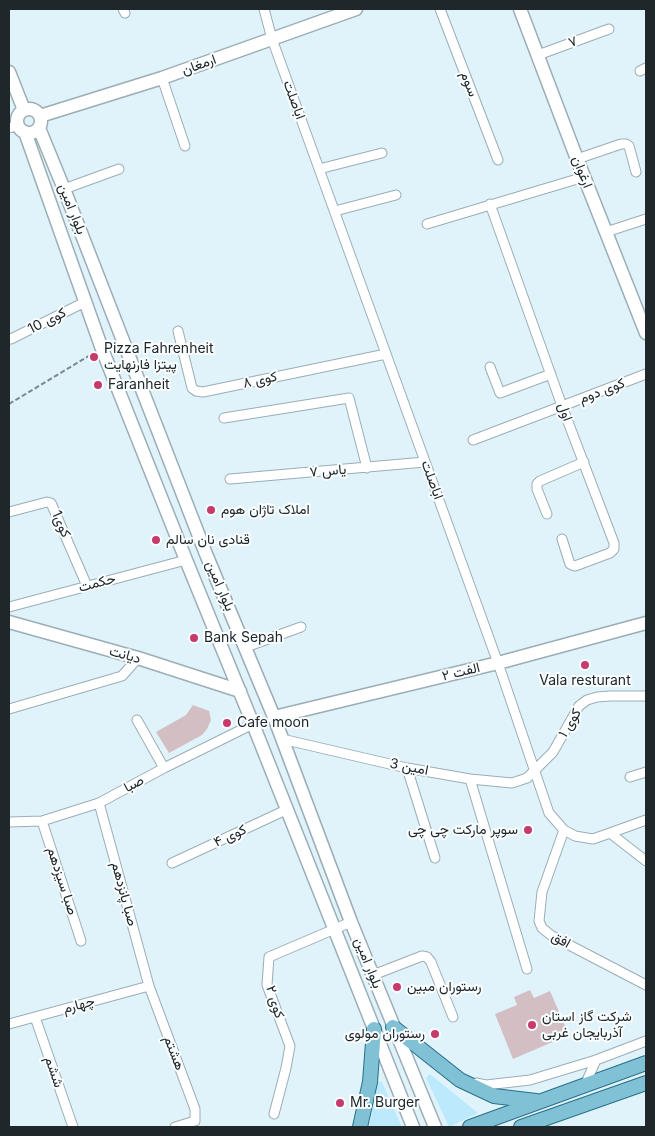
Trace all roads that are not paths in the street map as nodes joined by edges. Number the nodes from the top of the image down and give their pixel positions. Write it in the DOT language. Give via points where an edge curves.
graph roads {
  1 [pos="264,9"];
  2 [pos="356,9"];
  3 [pos="440,9"];
  4 [pos="520,9"];
  5 [pos="609,29"];
  6 [pos="272,38"];
  7 [pos="538,55"];
  8 [pos="9,72"];
  9 [pos="162,78"];
  10 [pos="24,110"];
  11 [pos="40,122"];
  12 [pos="17,128"];
  13 [pos="185,146"];
  14 [pos="382,154"];
  15 [pos="576,159"];
  16 [pos="498,160"];
  17 [pos="119,170"];
  18 [pos="320,170"];
  19 [pos="636,172"];
  20 [pos="584,177"];
  21 [pos="64,189"];
  22 [pos="396,196"];
  23 [pos="490,204"];
  24 [pos="335,211"];
  25 [pos="646,219"];
  26 [pos="427,224"];
  27 [pos="606,232"];
  28 [pos="85,302"];
  29 [pos="178,331"];
  30 [pos="646,333"];
  31 [pos="9,339"];
  32 [pos="386,354"];
  33 [pos="490,367"];
  34 [pos="551,374"];
  35 [pos="646,374"];
  36 [pos="562,406"];
  37 [pos="224,418"];
  38 [pos="473,440"];
  39 [pos="425,462"];
  40 [pos="584,462"];
  41 [pos="367,468"];
  42 [pos="230,479"];
  43 [pos="9,512"];
  44 [pos="547,514"];
  45 [pos="562,539"];
  46 [pos="206,554"];
  47 [pos="186,560"];
  48 [pos="87,586"];
  49 [pos="9,607"];
  50 [pos="9,622"];
  51 [pos="646,622"];
  52 [pos="301,627"];
  53 [pos="246,647"];
  54 [pos="138,658"];
  55 [pos="498,663"];
  56 [pos="240,691"];
  57 [pos="646,696"];
  58 [pos="9,709"];
  59 [pos="274,717"];
  60 [pos="137,720"];
  61 [pos="253,724"];
  62 [pos="282,739"];
  63 [pos="164,768"];
  64 [pos="407,768"];
  65 [pos="534,771"];
  66 [pos="646,772"];
  67 [pos="630,777"];
  68 [pos="470,779"];
  69 [pos="98,803"];
  70 [pos="288,809"];
  71 [pos="646,820"];
  72 [pos="42,821"];
  73 [pos="9,822"];
  74 [pos="564,830"];
  75 [pos="610,833"];
  76 [pos="435,858"];
  77 [pos="646,861"];
  78 [pos="172,863"];
  79 [pos="351,922"];
  80 [pos="334,929"];
  81 [pos="81,941"];
  82 [pos="527,969"];
  83 [pos="373,975"];
  84 [pos="646,985"];
  85 [pos="149,986"];
  86 [pos="35,1017"];
  87 [pos="453,1017"];
  88 [pos="9,1024"];
  89 [pos="393,1027"];
  90 [pos="374,1029"];
  91 [pos="646,1041"];
  92 [pos="596,1060"];
  93 [pos="646,1063"];
  94 [pos="460,1080"];
  95 [pos="646,1083"];
  96 [pos="585,1085"];
  97 [pos="539,1102"];
  98 [pos="274,1114"];
  99 [pos="528,1126"];
  100 [pos="73,1127"];
  101 [pos="175,1127"];
  102 [pos="360,1127"];
  103 [pos="413,1127"];
  104 [pos="434,1127"];
  105 [pos="470,1127"];
  1 -- 6 [label="street, اباصلت"];
  2 -- 6 [label="main road, ارمغان"];
  3 -- 16 [label="street, سوم"];
  4 -- 7 [label="main road, ارغوان"];
  5 -- 7 [label="street, ۷"];
  6 -- 9 [label="main road, ارمغان"];
  6 -- 18 [label="street, اباصلت"];
  7 -- 15 [label="main road, ارغوان"];
  8 -- 10 [label="main road"];
  9 -- 11 [label="main road, ارمغان"];
  9 -- 13 [label="street"];
  10 -- 11 [label="main road" via="36,110"];
  10 -- 12 [label="main road" via="18,118"];
  11 -- 12 [label="main road" via="32,132"];
  11 -- 21 [label="main road, بلوار امین"];
  12 -- 28 [label="main road, بلوار امین"];
  14 -- 18 [label="street"];
  15 -- 19 [label="street" via="626,144"];
  15 -- 20 [label="main road, ارغوان"];
  17 -- 21 [label="street"];
  18 -- 24 [label="street, اباصلت"];
  20 -- 23 [label="street"];
  20 -- 27 [label="main road, ارغوان"];
  21 -- 46 [label="main road, بلوار امین"];
  22 -- 24 [label="street"];
  23 -- 26 [label="street"];
  23 -- 34 [label="street, اول"];
  24 -- 32 [label="street, اباصلت"];
  25 -- 27 [label="street"];
  27 -- 30 [label="main road, ارغوان"];
  28 -- 31 [label="street, کوی 10"];
  28 -- 47 [label="main road, بلوار امین"];
  29 -- 32 [label="street, کوی ۸" via="192,388 203,392"];
  32 -- 39 [label="street, اباصلت"];
  33 -- 34 [label="street" via="500,393"];
  34 -- 36 [label="street, اول"];
  35 -- 36 [label="street, کوی دوم"];
  36 -- 38 [label="street, کوی دوم"];
  36 -- 40 [label="street, اول"];
  37 -- 41 [label="street" via="349,398"];
  39 -- 41 [label="street, یاس ۷"];
  39 -- 55 [label="street, اباصلت"];
  40 -- 44 [label="street" via="540,481 537,489"];
  40 -- 45 [label="street, اول" via="614,549 575,566 570,564"];
  41 -- 42 [label="street, یاس ۷"];
  43 -- 48 [label="street, کوی1" via="51,503"];
  46 -- 47 [label="main road"];
  46 -- 53 [label="main road, بلوار امین"];
  47 -- 48 [label="street, حکمت"];
  47 -- 56 [label="main road, بلوار امین"];
  48 -- 49 [label="street, حکمت"];
  50 -- 54 [label="main road, دیانت"];
  51 -- 55 [label="main road, الفت ۲"];
  52 -- 53 [label="street"];
  53 -- 59 [label="main road, بلوار امین"];
  54 -- 56 [label="main road, دیانت"];
  54 -- 58 [label="street" via="122,676"];
  55 -- 59 [label="main road, الفت ۲"];
  55 -- 65 [label="street, اباصلت"];
  56 -- 61 [label="main road, بلوار امین"];
  57 -- 65 [label="street, کوی ۱" via="587,700 579,706 553,752"];
  59 -- 62 [label="main road, بلوار امین"];
  60 -- 63 [label="street"];
  61 -- 63 [label="street, صبا"];
  61 -- 70 [label="main road, بلوار امین"];
  62 -- 64 [label="street, امین 3"];
  62 -- 79 [label="main road, بلوار امین"];
  63 -- 69 [label="street, صبا"];
  64 -- 68 [label="street, امین 3"];
  64 -- 76 [label="street"];
  65 -- 68 [label="street, امین 3" via="527,778 512,783"];
  65 -- 74 [label="street, اباصلت" via="549,814"];
  66 -- 67 [label="street"];
  68 -- 82 [label="street"];
  69 -- 72 [label="street, صبا"];
  69 -- 85 [label="street, صبا پانزدهم"];
  70 -- 78 [label="street, کوی ۴"];
  70 -- 80 [label="main road, بلوار امین"];
  71 -- 75 [label="street"];
  72 -- 73 [label="street, صبا"];
  72 -- 81 [label="street, صبا سیزدهم"];
  74 -- 75 [label="street" via="575,836 593,838"];
  74 -- 84 [label="street, افق" via="542,892 538,920 542,928"];
  75 -- 77 [label="street"];
  79 -- 80 [label="street"];
  79 -- 83 [label="main road, بلوار امین"];
  80 -- 90 [label="main road, بلوار امین"];
  80 -- 98 [label="street, کوی ۲" via="269,957 267,985 290,1046"];
  83 -- 87 [label="street" via="422,956 427,957"];
  83 -- 89 [label="main road, بلوار امین"];
  85 -- 86 [label="street, چهارم"];
  85 -- 101 [label="street, هشتم" via="195,1109 195,1121"];
  86 -- 88 [label="street, چهارم"];
  86 -- 100 [label="street, ششم"];
  89 -- 94 [label="main road"];
  89 -- 104 [label="main road, بلوار امین"];
  90 -- 102 [label="main road" via="370,1082"];
  90 -- 103 [label="main road, بلوار امین"];
  91 -- 92 [label="street"];
  92 -- 94 [label="street" via="530,1080 486,1085"];
  92 -- 96 [label="street"];
  93 -- 96 [label="main road"];
  94 -- 97 [label="main road" via="494,1096"];
  95 -- 99 [label="main road"];
  96 -- 97 [label="main road"];
  97 -- 105 [label="main road"];
}
